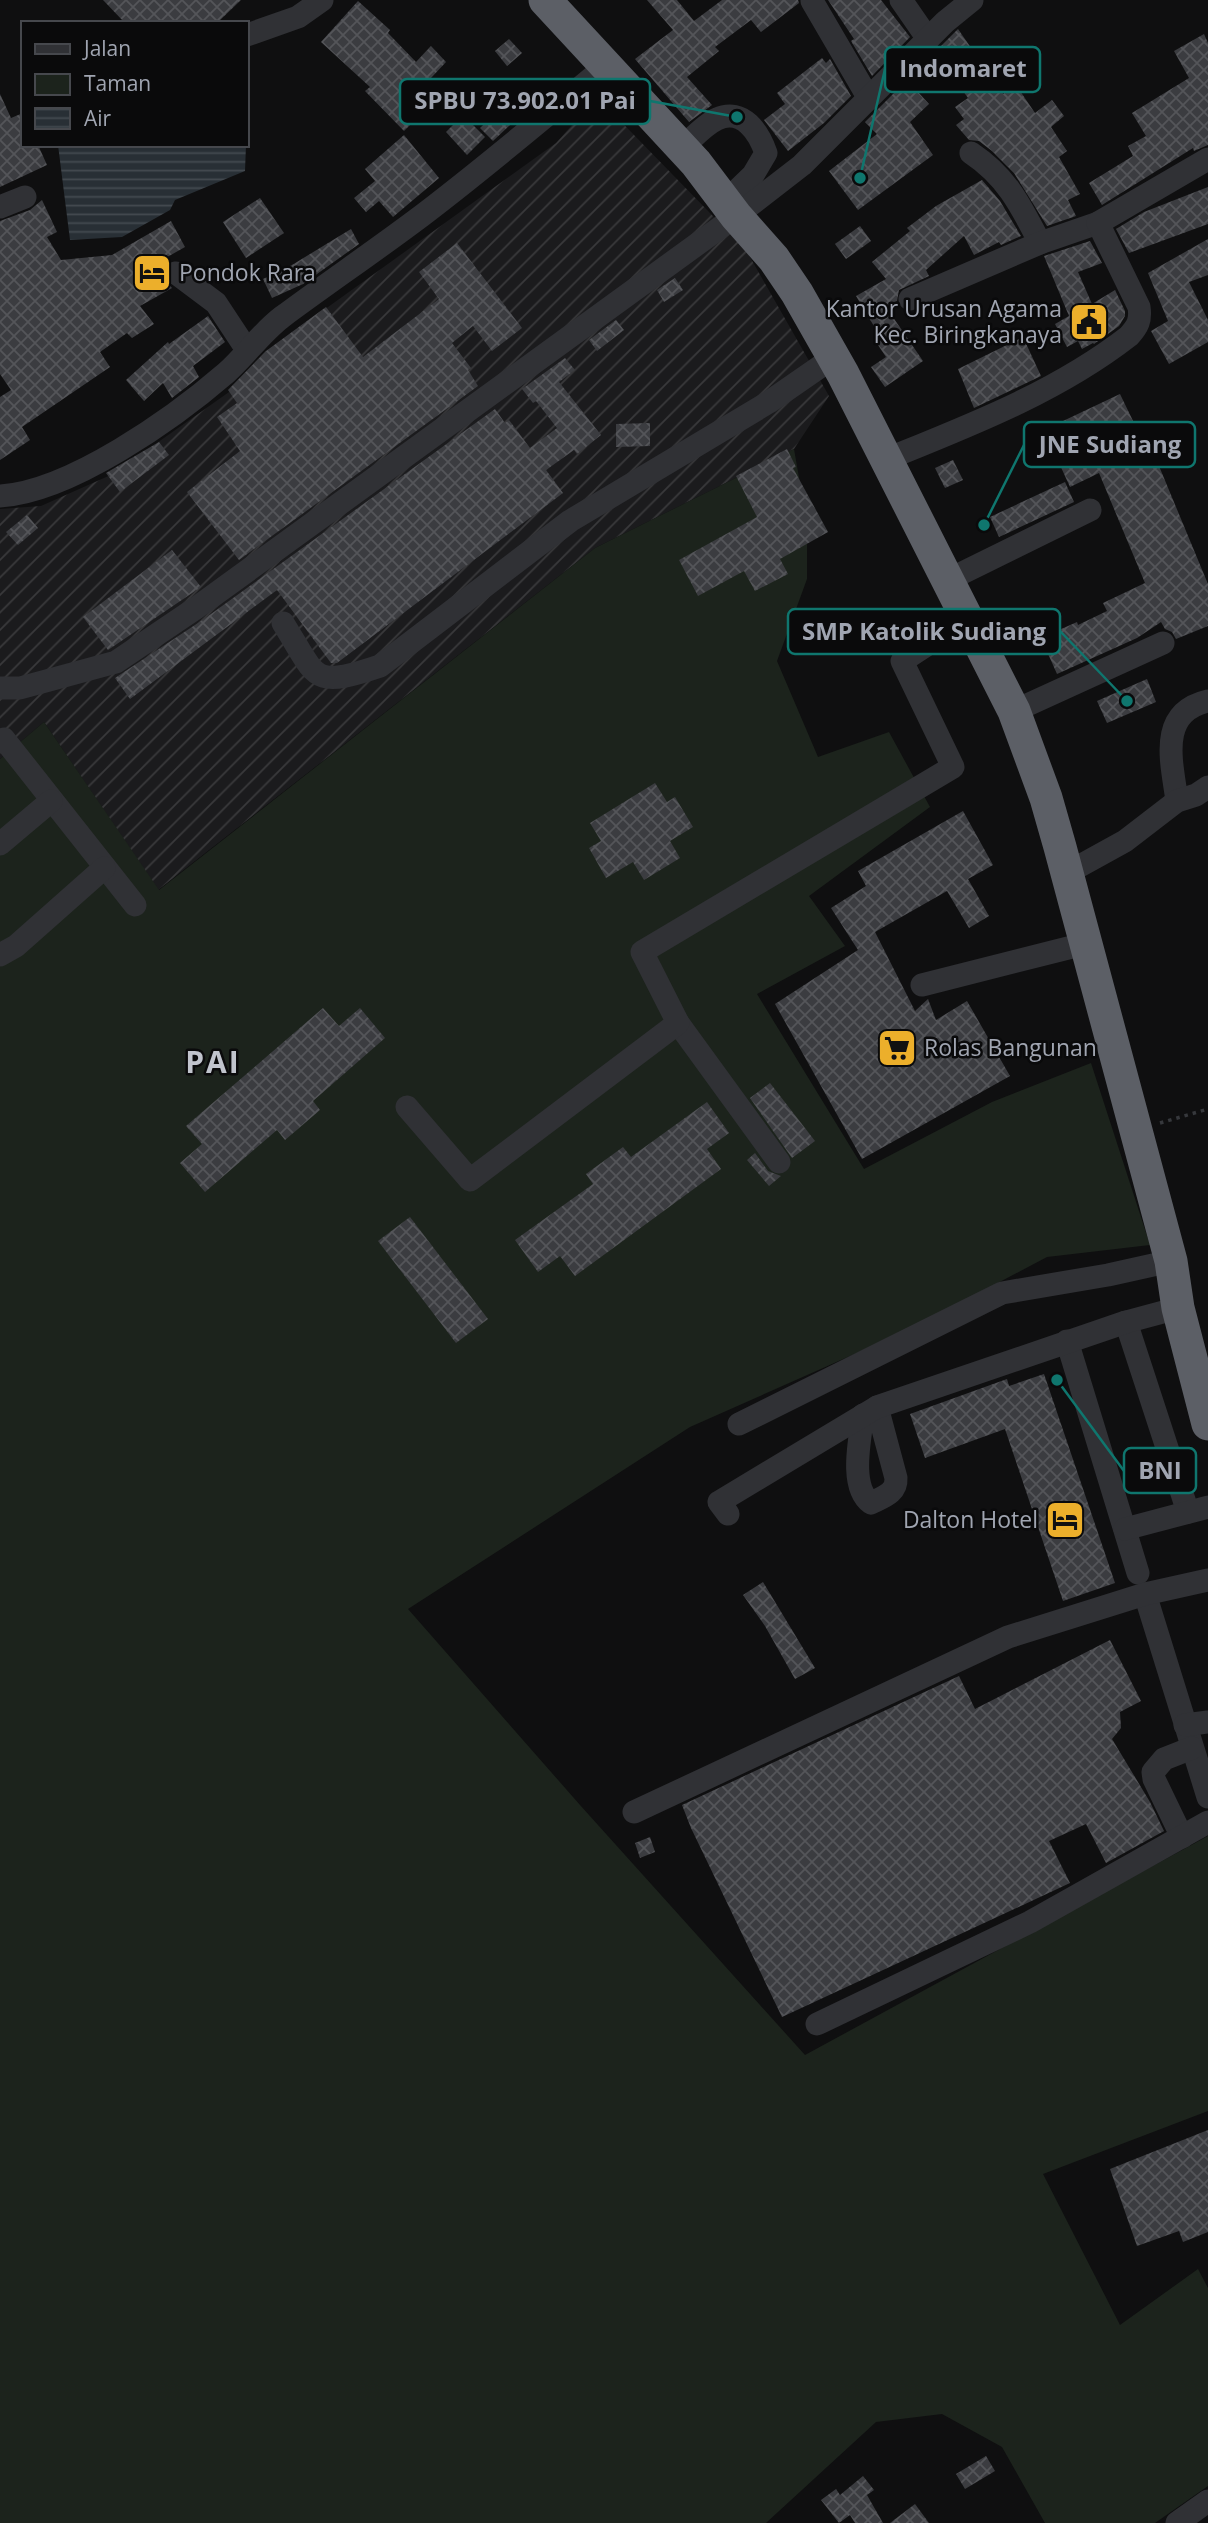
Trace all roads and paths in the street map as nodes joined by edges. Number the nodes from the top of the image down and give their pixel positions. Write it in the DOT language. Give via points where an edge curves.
graph roads {
  1 [pos="545,0"];
  2 [pos="901,0"];
  3 [pos="972,0"];
  4 [pos="812,1"];
  5 [pos="307,4"];
  6 [pos="248,34"];
  7 [pos="928,39"];
  8 [pos="606,65"];
  9 [pos="868,97"];
  10 [pos="682,148"];
  11 [pos="971,153"];
  12 [pos="1208,159"];
  13 [pos="25,197"];
  14 [pos="0,207"];
  15 [pos="730,209"];
  16 [pos="1098,223"];
  17 [pos="1040,243"];
  18 [pos="176,273"];
  19 [pos="910,299"];
  20 [pos="247,350"];
  21 [pos="834,357"];
  22 [pos="887,459"];
  23 [pos="2,493"];
  24 [pos="1090,510"];
  25 [pos="948,580"];
  26 [pos="968,618"];
  27 [pos="283,623"];
  28 [pos="1163,643"];
  29 [pos="0,688"];
  30 [pos="1208,701"];
  31 [pos="1014,711"];
  32 [pos="4,739"];
  33 [pos="1208,787"];
  34 [pos="51,801"];
  35 [pos="1177,801"];
  36 [pos="0,844"];
  37 [pos="104,868"];
  38 [pos="1066,873"];
  39 [pos="135,905"];
  40 [pos="1084,944"];
  41 [pos="0,955"];
  42 [pos="922,985"];
  43 [pos="678,1023"];
  44 [pos="407,1107"];
  45 [pos="1208,1109"];
  46 [pos="1136,1130"];
  47 [pos="779,1162"];
  48 [pos="1171,1261"];
  49 [pos="1178,1308"];
  50 [pos="1117,1325"];
  51 [pos="1067,1341"];
  52 [pos="1203,1380"];
  53 [pos="739,1424"];
  54 [pos="1208,1424"];
  55 [pos="1198,1510"];
  56 [pos="727,1514"];
  57 [pos="1125,1529"];
  58 [pos="1201,1582"];
  59 [pos="1142,1583"];
  60 [pos="1208,1722"];
  61 [pos="1185,1725"];
  62 [pos="1192,1748"];
  63 [pos="1208,1797"];
  64 [pos="634,1812"];
  65 [pos="1208,1822"];
  66 [pos="1182,1836"];
  67 [pos="817,2024"];
  68 [pos="1208,2501"];
  69 [pos="1177,2523"];
  1 -- 8 [label="highway"];
  2 -- 7 [label="street"];
  3 -- 7 [label="street"];
  4 -- 9 [label="street"];
  5 -- 6 [label="street"];
  7 -- 9 [label="street"];
  8 -- 10 [label="highway"];
  8 -- 20 [label="street" via="414,222 281,318"];
  9 -- 15 [label="street" via="802,165"];
  10 -- 15 [label="highway"];
  10 -- 15 [label="street" via="718,118 745,120 760,136 766,153"];
  11 -- 17 [label="street" via="1005,181"];
  12 -- 16 [label="street"];
  13 -- 14 [label="street"];
  15 -- 21 [label="highway" via="774,259"];
  15 -- 29 [label="street" via="196,608 117,662 20,688"];
  16 -- 17 [label="street"];
  16 -- 22 [label="street" via="1139,307 1138,326 1054,385"];
  17 -- 19 [label="street"];
  18 -- 20 [label="street" via="216,303"];
  20 -- 23 [label="street" via="182,409 102,460 52,484"];
  21 -- 22 [label="highway"];
  21 -- 27 [label="street" via="769,402 570,521 380,666 324,679 314,673"];
  22 -- 25 [label="highway"];
  24 -- 25 [label="street"];
  25 -- 26 [label="highway"];
  26 -- 31 [label="highway"];
  26 -- 43 [label="street" via="902,661 953,767 642,952"];
  28 -- 31 [label="street"];
  30 -- 35 [label="street" via="1190,706 1177,718 1170,746"];
  31 -- 38 [label="highway" via="1046,798"];
  32 -- 34 [label="street"];
  33 -- 35 [label="street"];
  34 -- 36 [label="street"];
  34 -- 37 [label="street"];
  35 -- 38 [label="street" via="1125,841"];
  37 -- 39 [label="street"];
  37 -- 41 [label="street"];
  38 -- 40 [label="highway"];
  40 -- 42 [label="street"];
  40 -- 46 [label="highway"];
  43 -- 44 [label="street" via="470,1180"];
  43 -- 47 [label="street"];
  45 -- 46 [label="path"];
  46 -- 48 [label="highway"];
  48 -- 49 [label="highway"];
  48 -- 53 [label="street" via="1002,1293"];
  49 -- 50 [label="street"];
  49 -- 52 [label="highway"];
  50 -- 51 [label="street"];
  50 -- 55 [label="street"];
  51 -- 56 [label="street" via="870,1411 719,1502"];
  51 -- 57 [label="street"];
  52 -- 54 [label="highway"];
  55 -- 57 [label="street"];
  57 -- 59 [label="street"];
  58 -- 59 [label="street"];
  59 -- 61 [label="street"];
  59 -- 64 [label="street" via="1008,1637"];
  60 -- 61 [label="street"];
  61 -- 62 [label="street"];
  62 -- 63 [label="street"];
  62 -- 66 [label="street" via="1164,1759 1153,1772"];
  65 -- 66 [label="street"];
  66 -- 67 [label="street" via="1030,1922"];
  68 -- 69 [label="street"];
}
